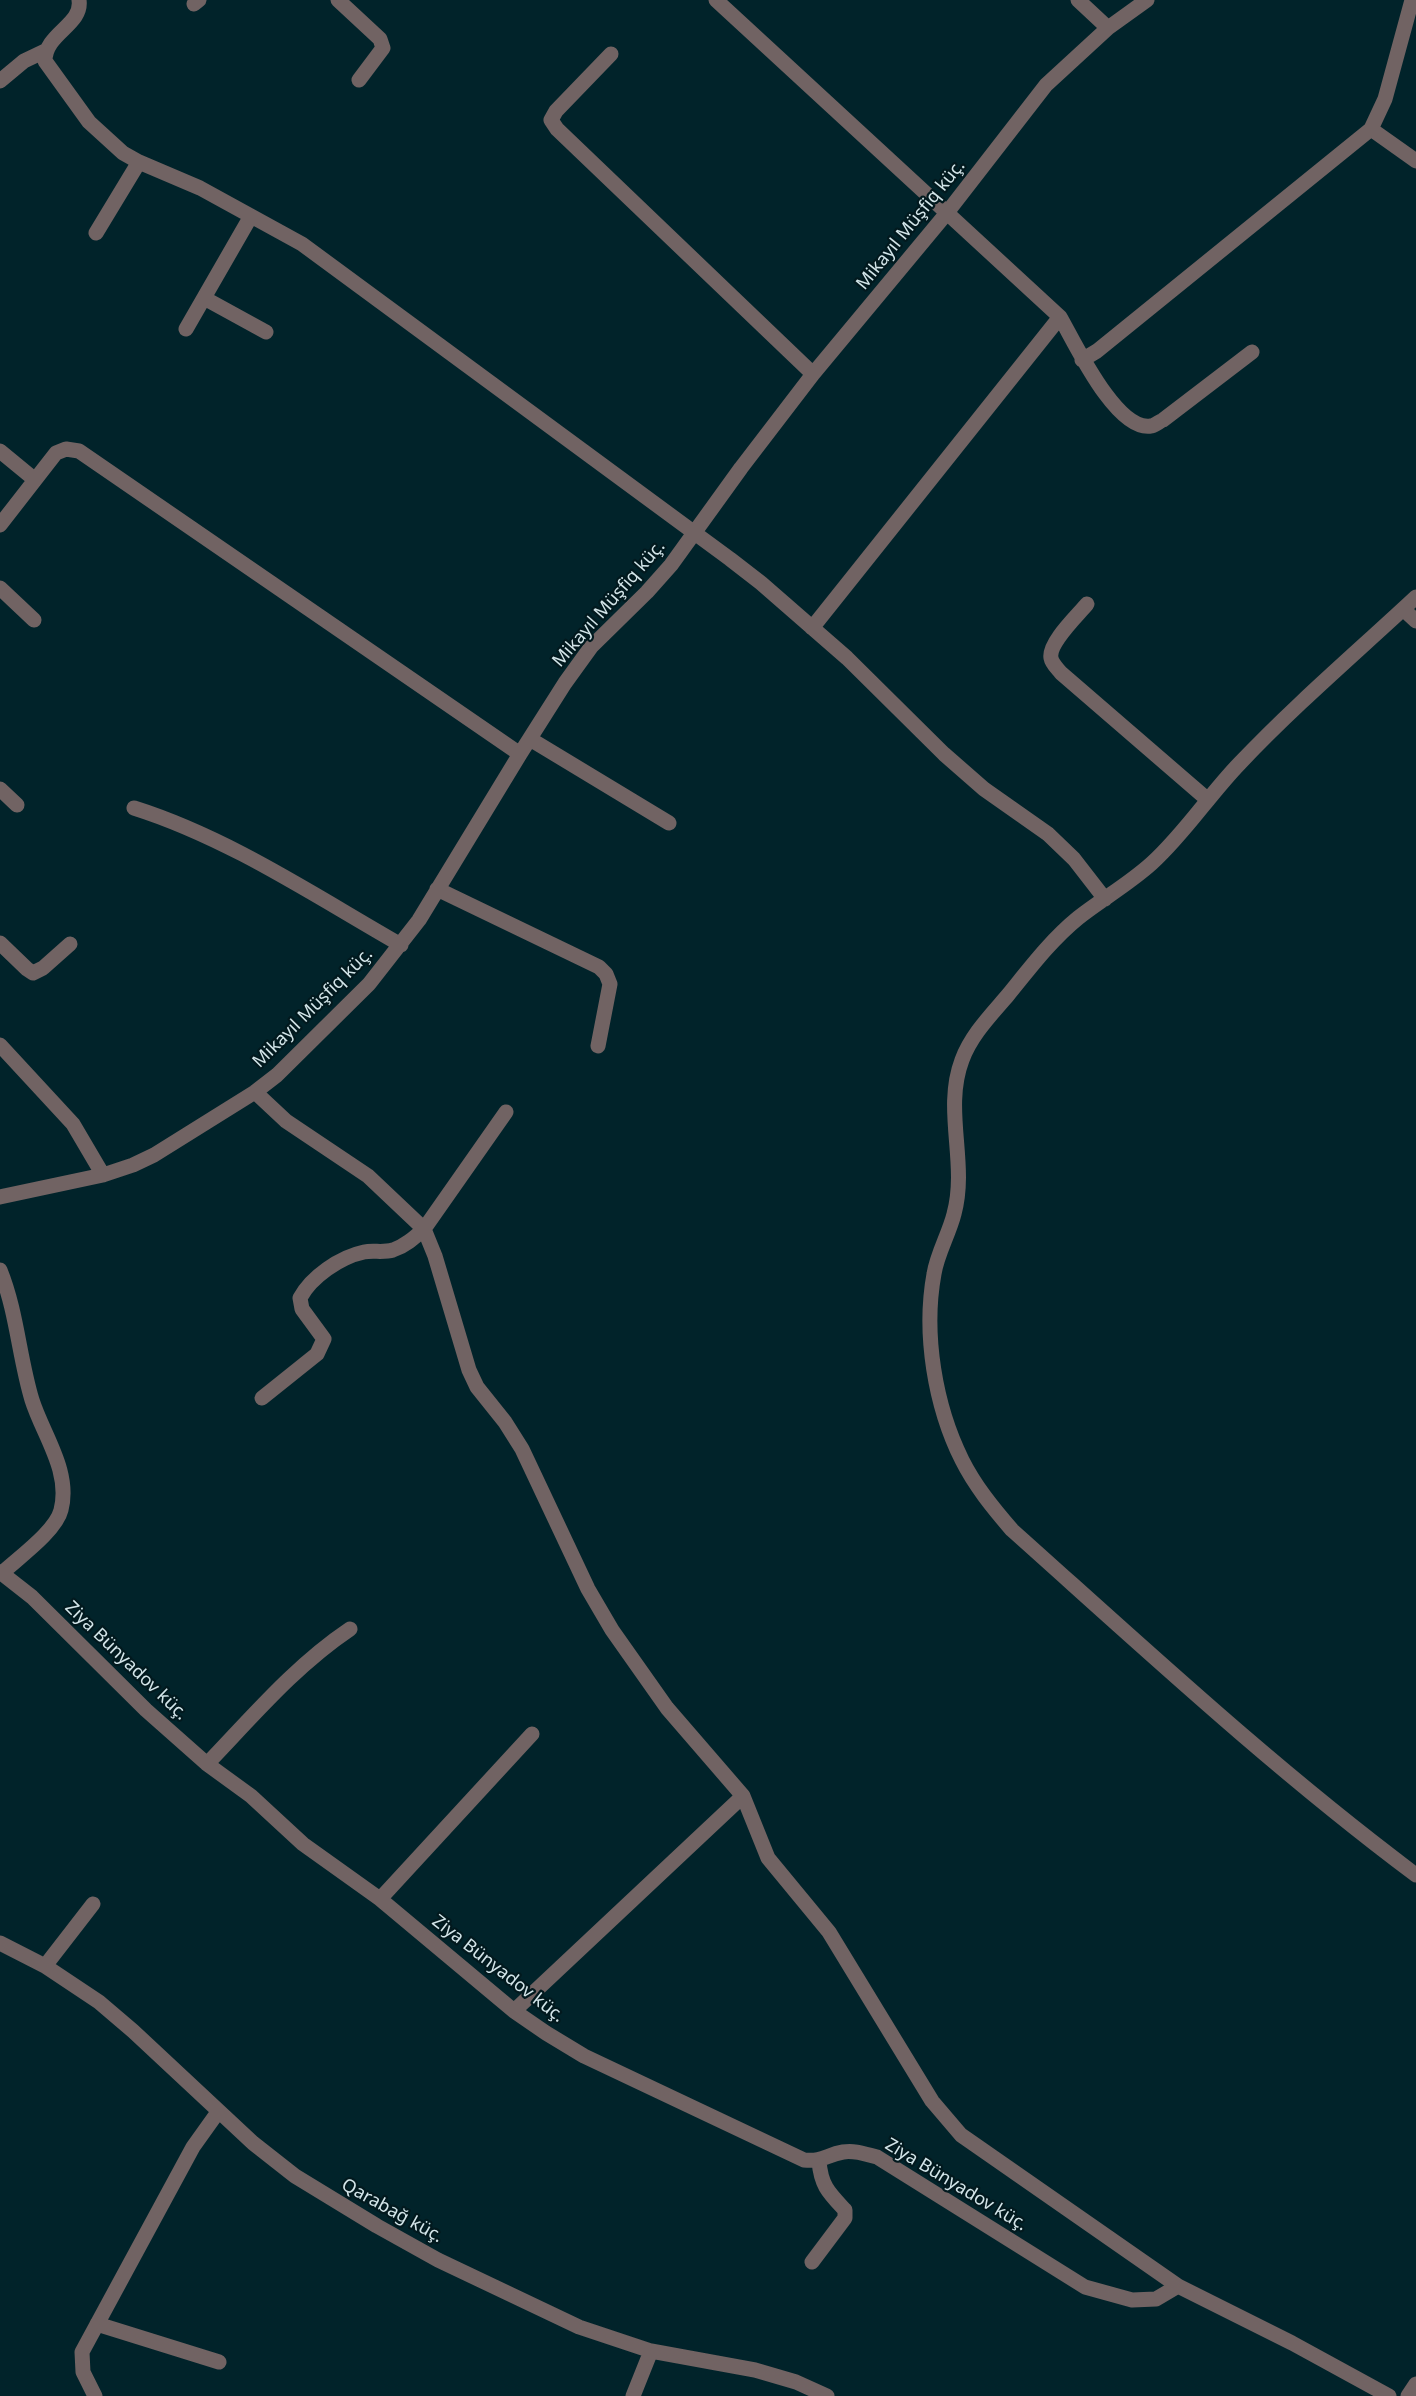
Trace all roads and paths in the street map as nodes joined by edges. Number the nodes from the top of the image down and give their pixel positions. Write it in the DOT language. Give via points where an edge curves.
graph roads {
  1 [pos="79,0"];
  2 [pos="338,0"];
  3 [pos="716,0"];
  4 [pos="1078,0"];
  5 [pos="1148,0"];
  6 [pos="1412,0"];
  7 [pos="1108,28"];
  8 [pos="45,51"];
  9 [pos="610,54"];
  10 [pos="359,80"];
  11 [pos="0,81"];
  12 [pos="1371,129"];
  13 [pos="1416,161"];
  14 [pos="139,162"];
  15 [pos="946,214"];
  16 [pos="251,216"];
  17 [pos="96,233"];
  18 [pos="204,298"];
  19 [pos="1060,317"];
  20 [pos="186,329"];
  21 [pos="266,332"];
  22 [pos="1252,352"];
  23 [pos="1082,360"];
  24 [pos="813,374"];
  25 [pos="0,451"];
  26 [pos="34,479"];
  27 [pos="0,525"];
  28 [pos="694,533"];
  29 [pos="0,588"];
  30 [pos="1416,597"];
  31 [pos="1088,604"];
  32 [pos="1403,609"];
  33 [pos="34,620"];
  34 [pos="1416,621"];
  35 [pos="812,628"];
  36 [pos="530,740"];
  37 [pos="520,754"];
  38 [pos="0,789"];
  39 [pos="1208,800"];
  40 [pos="17,805"];
  41 [pos="134,808"];
  42 [pos="669,824"];
  43 [pos="437,890"];
  44 [pos="1105,899"];
  45 [pos="0,943"];
  46 [pos="70,944"];
  47 [pos="401,945"];
  48 [pos="0,1045"];
  49 [pos="598,1046"];
  50 [pos="255,1092"];
  51 [pos="506,1112"];
  52 [pos="103,1175"];
  53 [pos="0,1197"];
  54 [pos="424,1229"];
  55 [pos="0,1270"];
  56 [pos="262,1398"];
  57 [pos="1,1572"];
  58 [pos="350,1629"];
  59 [pos="532,1734"];
  60 [pos="207,1764"];
  61 [pos="743,1796"];
  62 [pos="1416,1875"];
  63 [pos="380,1899"];
  64 [pos="93,1904"];
  65 [pos="0,1943"];
  66 [pos="45,1966"];
  67 [pos="514,2011"];
  68 [pos="218,2112"];
  69 [pos="819,2161"];
  70 [pos="812,2262"];
  71 [pos="1178,2286"];
  72 [pos="97,2324"];
  73 [pos="651,2351"];
  74 [pos="219,2362"];
  75 [pos="1416,2384"];
  76 [pos="95,2396"];
  77 [pos="633,2396"];
  78 [pos="827,2396"];
  79 [pos="1389,2396"];
  80 [pos="1408,2396"];
  1 -- 8 [label="street" via="72,21"];
  2 -- 10 [label="street" via="380,39 383,48"];
  3 -- 15 [label="street"];
  4 -- 7 [label="street"];
  5 -- 7 [label="street, Mikayıl Müşfiq küç."];
  6 -- 12 [label="street" via="1385,99"];
  7 -- 15 [label="street, Mikayıl Müşfiq küç." via="1046,84"];
  8 -- 11 [label="street" via="24,61"];
  8 -- 14 [label="street" via="45,62 89,122 112,145"];
  9 -- 24 [label="street" via="551,120"];
  12 -- 13 [label="street"];
  12 -- 23 [label="street"];
  14 -- 16 [label="street" via="200,188"];
  14 -- 17 [label="street"];
  15 -- 19 [label="street"];
  15 -- 24 [label="street, Mikayıl Müşfiq küç."];
  16 -- 18 [label="street"];
  16 -- 28 [label="street" via="302,244"];
  18 -- 20 [label="street"];
  18 -- 21 [label="street"];
  19 -- 23 [label="street"];
  19 -- 35 [label="street"];
  22 -- 23 [label="street" via="1150,426 1137,424 1124,415"];
  24 -- 28 [label="street, Mikayıl Müşfiq küç."];
  25 -- 26 [label="street"];
  26 -- 27 [label="street"];
  26 -- 37 [label="street" via="56,453 66,449 79,451"];
  28 -- 35 [label="street" via="761,583"];
  28 -- 36 [label="street, Mikayıl Müşfiq küç." via="647,592 591,647"];
  29 -- 33 [label="street"];
  30 -- 32 [label="street"];
  31 -- 39 [label="street" via="1061,634 1051,660 1061,673"];
  32 -- 34 [label="street"];
  32 -- 39 [label="street" via="1265,737"];
  35 -- 44 [label="street" via="944,754 1074,858"];
  36 -- 37 [label="street, Mikayıl Müşfiq küç."];
  36 -- 42 [label="street"];
  37 -- 43 [label="street, Mikayıl Müşfiq küç."];
  38 -- 40 [label="street"];
  39 -- 44 [label="street" via="1154,862"];
  41 -- 47 [label="street" via="240,853"];
  43 -- 47 [label="street, Mikayıl Müşfiq küç."];
  43 -- 49 [label="street" via="599,967 610,984"];
  44 -- 62 [label="street" via="1047,948 976,1034 956,1079 953,1095 959,1191 934,1271 929,1309 930,1344 948,1426 962,1461 1012,1530 1272,1762"];
  45 -- 46 [label="street" via="33,973"];
  47 -- 50 [label="street, Mikayıl Müşfiq küç." via="369,984"];
  48 -- 52 [label="street" via="73,1124"];
  50 -- 52 [label="street, Mikayıl Müşfiq küç." via="154,1155"];
  50 -- 54 [label="street" via="286,1121 368,1176"];
  51 -- 54 [label="street"];
  52 -- 53 [label="street, Mikayıl Müşfiq küç."];
  54 -- 56 [label="street" via="407,1244 390,1251 364,1252 335,1264 305,1290 300,1299 302,1309 324,1339 322,1347"];
  54 -- 61 [label="street" via="469,1370 522,1449 588,1589 667,1708"];
  55 -- 57 [label="street" via="32,1400 56,1456 64,1493 61,1512 50,1528"];
  57 -- 60 [label="street, Ziya Bünyadov küç."];
  58 -- 60 [label="street" via="294,1671"];
  59 -- 63 [label="street"];
  60 -- 63 [label="street, Ziya Bünyadov küç." via="251,1796 303,1844"];
  61 -- 67 [label="street"];
  61 -- 71 [label="street" via="768,1858 829,1932 932,2101 954,2126 978,2147"];
  63 -- 67 [label="street, Ziya Bünyadov küç."];
  64 -- 66 [label="street"];
  65 -- 66 [label="street, Qarabağ küç."];
  66 -- 68 [label="street, Qarabağ küç." via="99,2002"];
  67 -- 69 [label="street, Ziya Bünyadov küç." via="584,2056 804,2160"];
  68 -- 72 [label="street" via="193,2147"];
  68 -- 73 [label="street, Qarabağ küç." via="295,2176 438,2260 579,2327"];
  69 -- 70 [label="street" via="820,2179 826,2190 846,2210 845,2218"];
  69 -- 71 [label="street, Ziya Bünyadov küç." via="855,2151 877,2157 1085,2287 1132,2300 1156,2299"];
  71 -- 79 [label="street"];
  72 -- 74 [label="street"];
  72 -- 76 [label="street" via="82,2352 83,2372"];
  73 -- 77 [label="street"];
  73 -- 78 [label="street, Qarabağ küç." via="756,2370"];
  75 -- 80 [label="street"];
}
